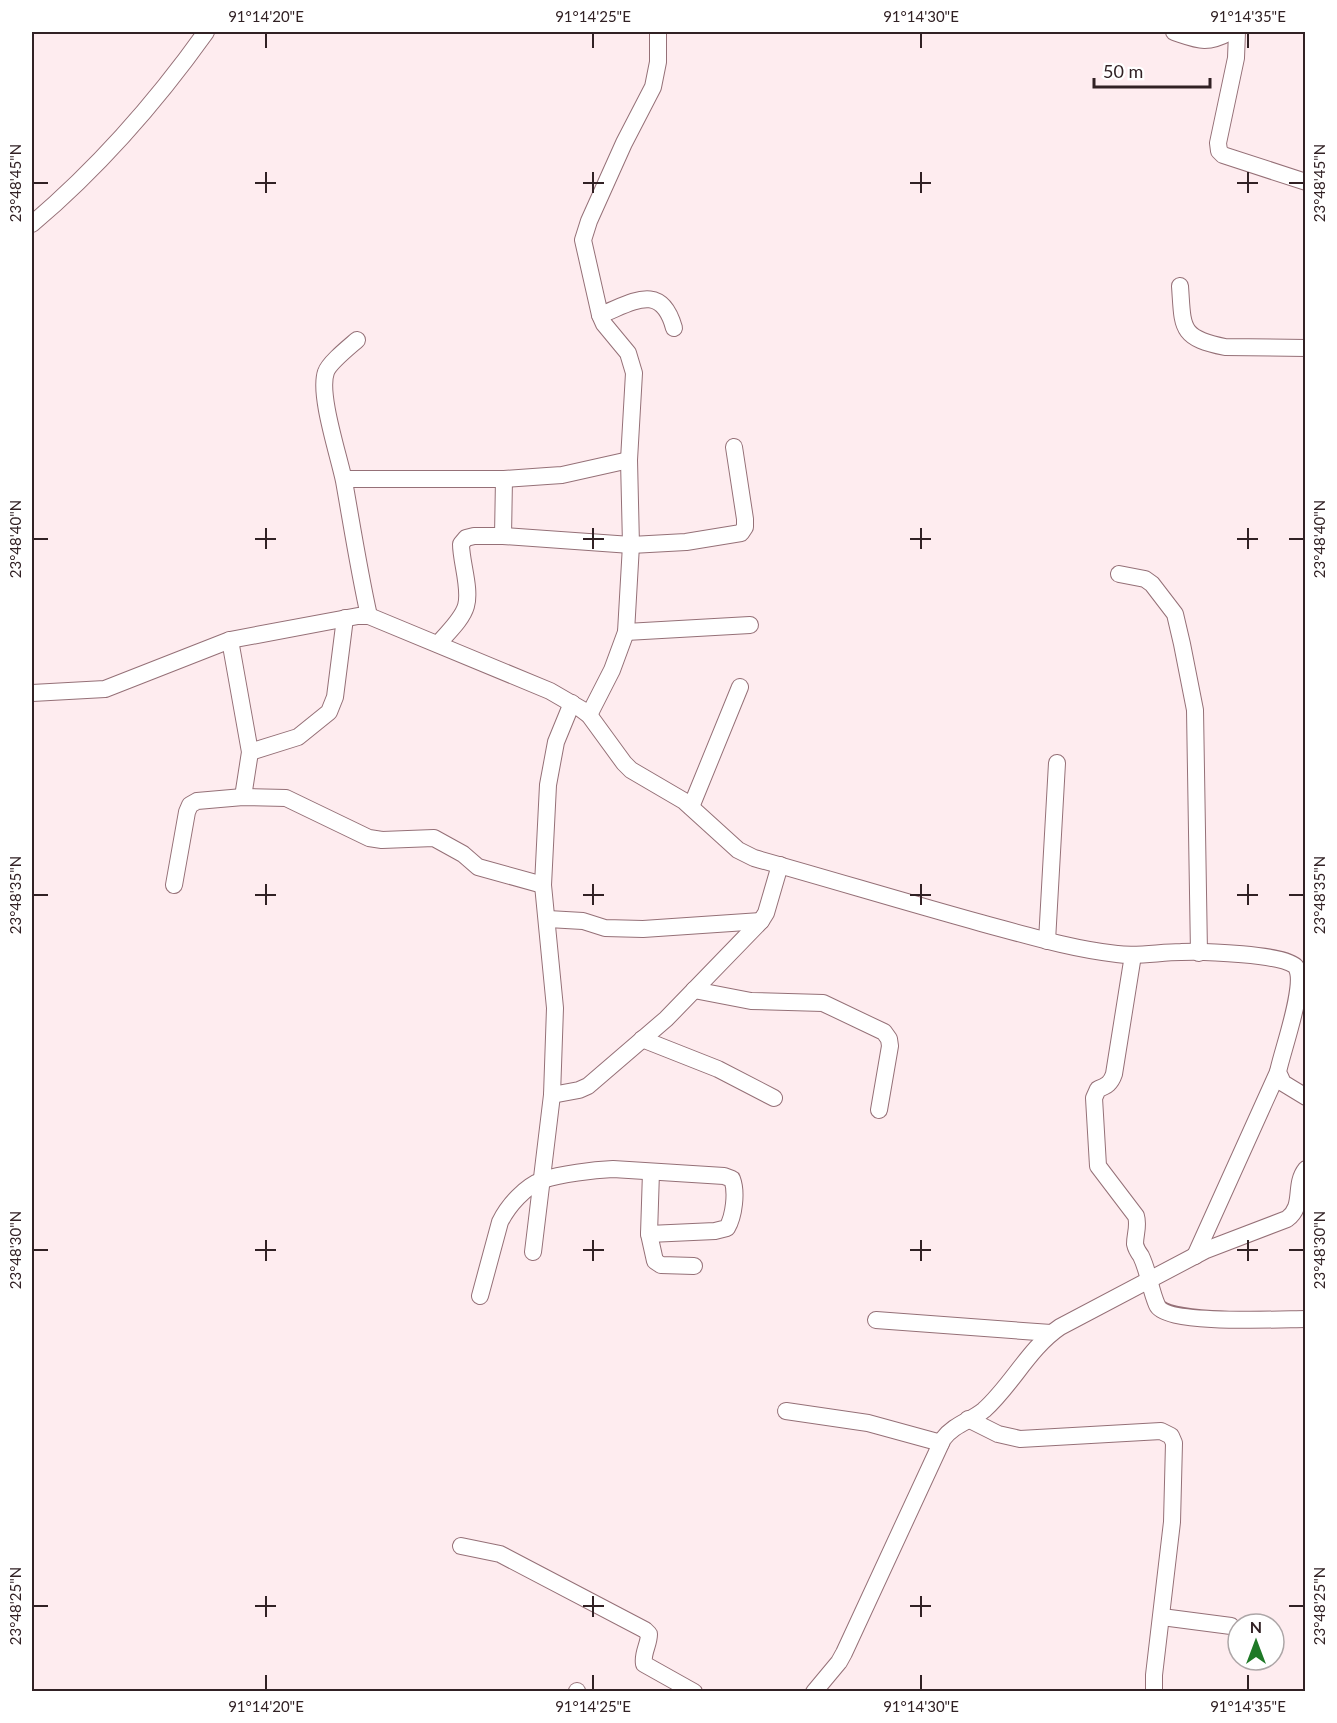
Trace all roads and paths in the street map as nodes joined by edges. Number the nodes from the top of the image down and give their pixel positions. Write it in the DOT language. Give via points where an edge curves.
graph roads {
  1 [pos="206,32"];
  2 [pos="658,32"];
  3 [pos="1174,32"];
  4 [pos="1230,32"];
  5 [pos="1237,32"];
  6 [pos="1305,182"];
  7 [pos="32,224"];
  8 [pos="1180,286"];
  9 [pos="600,315"];
  10 [pos="674,328"];
  11 [pos="357,340"];
  12 [pos="1305,348"];
  13 [pos="734,447"];
  14 [pos="629,460"];
  15 [pos="344,479"];
  16 [pos="504,479"];
  17 [pos="503,536"];
  18 [pos="631,545"];
  19 [pos="1119,574"];
  20 [pos="369,616"];
  21 [pos="345,618"];
  22 [pos="750,625"];
  23 [pos="626,632"];
  24 [pos="230,640"];
  25 [pos="438,644"];
  26 [pos="740,687"];
  27 [pos="32,693"];
  28 [pos="572,704"];
  29 [pos="589,715"];
  30 [pos="250,752"];
  31 [pos="1057,763"];
  32 [pos="243,796"];
  33 [pos="691,807"];
  34 [pos="780,865"];
  35 [pos="174,885"];
  36 [pos="543,885"];
  37 [pos="548,919"];
  38 [pos="760,921"];
  39 [pos="1047,941"];
  40 [pos="1198,952"];
  41 [pos="1133,955"];
  42 [pos="1299,959"];
  43 [pos="694,990"];
  44 [pos="642,1039"];
  45 [pos="1278,1072"];
  46 [pos="552,1095"];
  47 [pos="1305,1096"];
  48 [pos="774,1098"];
  49 [pos="879,1110"];
  50 [pos="1305,1169"];
  51 [pos="651,1172"];
  52 [pos="542,1180"];
  53 [pos="649,1234"];
  54 [pos="533,1252"];
  55 [pos="1195,1256"];
  56 [pos="694,1266"];
  57 [pos="1150,1278"];
  58 [pos="480,1296"];
  59 [pos="1305,1319"];
  60 [pos="876,1320"];
  61 [pos="1052,1333"];
  62 [pos="786,1412"];
  63 [pos="968,1419"];
  64 [pos="941,1443"];
  65 [pos="461,1546"];
  66 [pos="1162,1617"];
  67 [pos="1226,1625"];
  68 [pos="694,1692"];
  69 [pos="814,1692"];
  70 [pos="1154,1692"];
  1 -- 7 [label="street" via="141,116 68,193"];
  2 -- 9 [label="street" via="658,62 652,87 583,240"];
  3 -- 4 [label="street" via="1206,41"];
  5 -- 6 [label="street" via="1219,151"];
  8 -- 12 [label="street" via="1182,321 1189,334 1225,347"];
  9 -- 10 [label="street" via="639,300 654,299 667,310"];
  9 -- 14 [label="street" via="633,364"];
  11 -- 15 [label="street" via="329,367 325,380"];
  13 -- 18 [label="street" via="745,519 741,533"];
  14 -- 16 [label="street" via="562,475"];
  14 -- 18 [label="street"];
  15 -- 16 [label="street"];
  15 -- 20 [label="street"];
  16 -- 17 [label="street"];
  17 -- 18 [label="street"];
  17 -- 25 [label="street" via="474,536 461,544 466,606"];
  18 -- 23 [label="street"];
  19 -- 40 [label="street" via="1145,579 1165,599 1175,614 1185,655 1195,710"];
  20 -- 21 [label="street"];
  20 -- 25 [label="street"];
  21 -- 24 [label="street"];
  21 -- 30 [label="street" via="335,697 329,712 298,737"];
  22 -- 23 [label="street"];
  23 -- 29 [label="street"];
  24 -- 27 [label="street" via="105,689"];
  24 -- 30 [label="street"];
  25 -- 28 [label="street"];
  26 -- 33 [label="street"];
  28 -- 29 [label="street"];
  28 -- 36 [label="street" via="556,742 549,777"];
  29 -- 33 [label="street" via="631,770"];
  30 -- 32 [label="street"];
  31 -- 39 [label="street"];
  32 -- 35 [label="street" via="190,805"];
  32 -- 36 [label="street" via="286,798 369,838 434,838 478,867"];
  33 -- 34 [label="street" via="738,850"];
  34 -- 38 [label="street"];
  34 -- 39 [label="street"];
  36 -- 37 [label="street"];
  37 -- 38 [label="street" via="643,929"];
  37 -- 46 [label="street" via="555,1000"];
  38 -- 43 [label="street"];
  39 -- 41 [label="street"];
  40 -- 41 [label="street"];
  40 -- 42 [label="street"];
  41 -- 57 [label="street" via="1114,1074 1094,1098 1096,1159 1100,1171 1136,1216 1137,1249"];
  42 -- 45 [label="street" via="1299,990"];
  43 -- 44 [label="street"];
  43 -- 49 [label="street" via="751,1001 824,1003 884,1032 890,1046"];
  44 -- 46 [label="street" via="588,1086"];
  44 -- 48 [label="street" via="718,1069"];
  45 -- 47 [label="street" via="1283,1083"];
  45 -- 55 [label="street"];
  46 -- 52 [label="street"];
  50 -- 55 [label="street" via="1299,1183 1299,1201 1287,1219"];
  51 -- 52 [label="street" via="597,1170"];
  51 -- 53 [label="street"];
  51 -- 53 [label="street" via="724,1176 732,1179 734,1191 727,1228"];
  52 -- 54 [label="street"];
  52 -- 58 [label="street" via="520,1195 500,1222"];
  53 -- 56 [label="street" via="655,1261 661,1265"];
  55 -- 57 [label="street"];
  57 -- 59 [label="street" via="1157,1305 1168,1314 1215,1320"];
  57 -- 61 [label="street"];
  60 -- 61 [label="street"];
  61 -- 63 [label="street" via="991,1403"];
  62 -- 64 [label="street" via="868,1423"];
  63 -- 64 [label="street" via="949,1431"];
  63 -- 66 [label="street" via="998,1434 1020,1439 1161,1431 1171,1436 1173,1508"];
  64 -- 69 [label="street" via="844,1653"];
  65 -- 68 [label="street" via="500,1554 645,1630 649,1639 642,1658 644,1664"];
  66 -- 67 [label="street"];
  66 -- 70 [label="street"];
}
